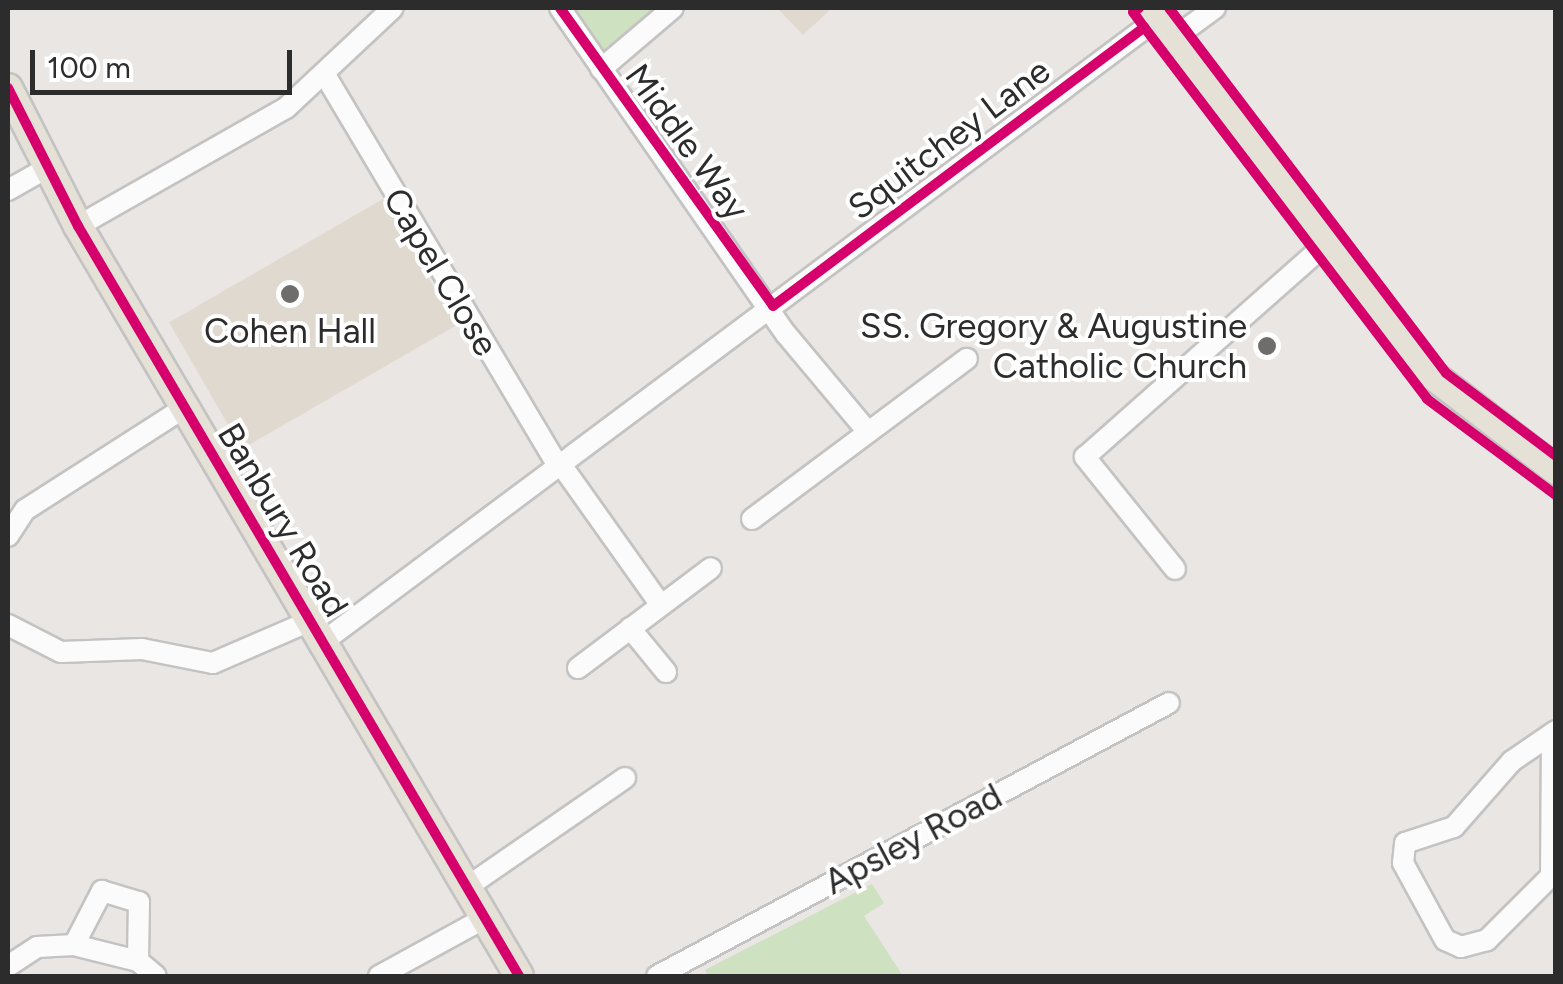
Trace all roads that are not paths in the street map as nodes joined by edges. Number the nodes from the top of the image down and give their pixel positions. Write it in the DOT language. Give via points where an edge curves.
graph roads {
  1 [pos="394,8"];
  2 [pos="560,8"];
  3 [pos="673,8"];
  4 [pos="1214,8"];
  5 [pos="1162,21"];
  6 [pos="601,69"];
  7 [pos="325,75"];
  8 [pos="8,88"];
  9 [pos="47,168"];
  10 [pos="8,190"];
  11 [pos="78,226"];
  12 [pos="1328,242"];
  13 [pos="773,306"];
  14 [pos="967,360"];
  15 [pos="184,408"];
  16 [pos="867,431"];
  17 [pos="560,467"];
  18 [pos="1556,470"];
  19 [pos="752,519"];
  20 [pos="8,536"];
  21 [pos="1175,561"];
  22 [pos="712,568"];
  23 [pos="660,604"];
  24 [pos="8,625"];
  25 [pos="630,628"];
  26 [pos="317,631"];
  27 [pos="578,668"];
  28 [pos="666,672"];
  29 [pos="1169,704"];
  30 [pos="1554,733"];
  31 [pos="625,778"];
  32 [pos="467,886"];
  33 [pos="485,918"];
  34 [pos="74,944"];
  35 [pos="138,961"];
  36 [pos="8,966"];
  37 [pos="156,976"];
  38 [pos="380,976"];
  39 [pos="520,976"];
  40 [pos="657,976"];
  1 -- 7 [label="street"];
  2 -- 6 [label="street, Middle Way"];
  3 -- 6 [label="street"];
  4 -- 5 [label="street, Squitchey Lane"];
  5 -- 12 [label="main road"];
  5 -- 13 [label="street, Squitchey Lane"];
  6 -- 13 [label="street, Middle Way"];
  7 -- 11 [label="street" via="230,146"];
  7 -- 17 [label="street, Capel Close"];
  8 -- 9 [label="main road, Banbury Road"];
  9 -- 10 [label="street"];
  9 -- 11 [label="main road, Banbury Road"];
  11 -- 15 [label="main road, Banbury Road"];
  12 -- 18 [label="main road" via="1432,375"];
  12 -- 21 [label="street" via="1085,457"];
  13 -- 16 [label="street, Middle Way"];
  13 -- 17 [label="street, Squitchey Lane"];
  14 -- 16 [label="street"];
  15 -- 20 [label="street" via="25,510"];
  15 -- 26 [label="main road, Banbury Road"];
  16 -- 19 [label="street"];
  17 -- 23 [label="street, Capel Close"];
  17 -- 26 [label="street, Squitchey Lane"];
  22 -- 23 [label="street"];
  23 -- 25 [label="street"];
  24 -- 26 [label="street, Squitchey Lane" via="61,652 142,649 214,663"];
  25 -- 27 [label="street"];
  25 -- 28 [label="street"];
  26 -- 32 [label="main road, Banbury Road"];
  29 -- 40 [label="street, Apsley Road"];
  30 -- 30 [label="street" via="1551,876 1487,940 1461,947 1446,940 1403,863 1405,843 1454,827 1512,761"];
  31 -- 32 [label="street"];
  32 -- 33 [label="main road, Banbury Road"];
  33 -- 38 [label="street"];
  33 -- 39 [label="main road, Banbury Road"];
  34 -- 35 [label="street"];
  34 -- 35 [label="street" via="102,890 139,902"];
  34 -- 36 [label="street" via="38,947"];
  35 -- 37 [label="street"];
}
